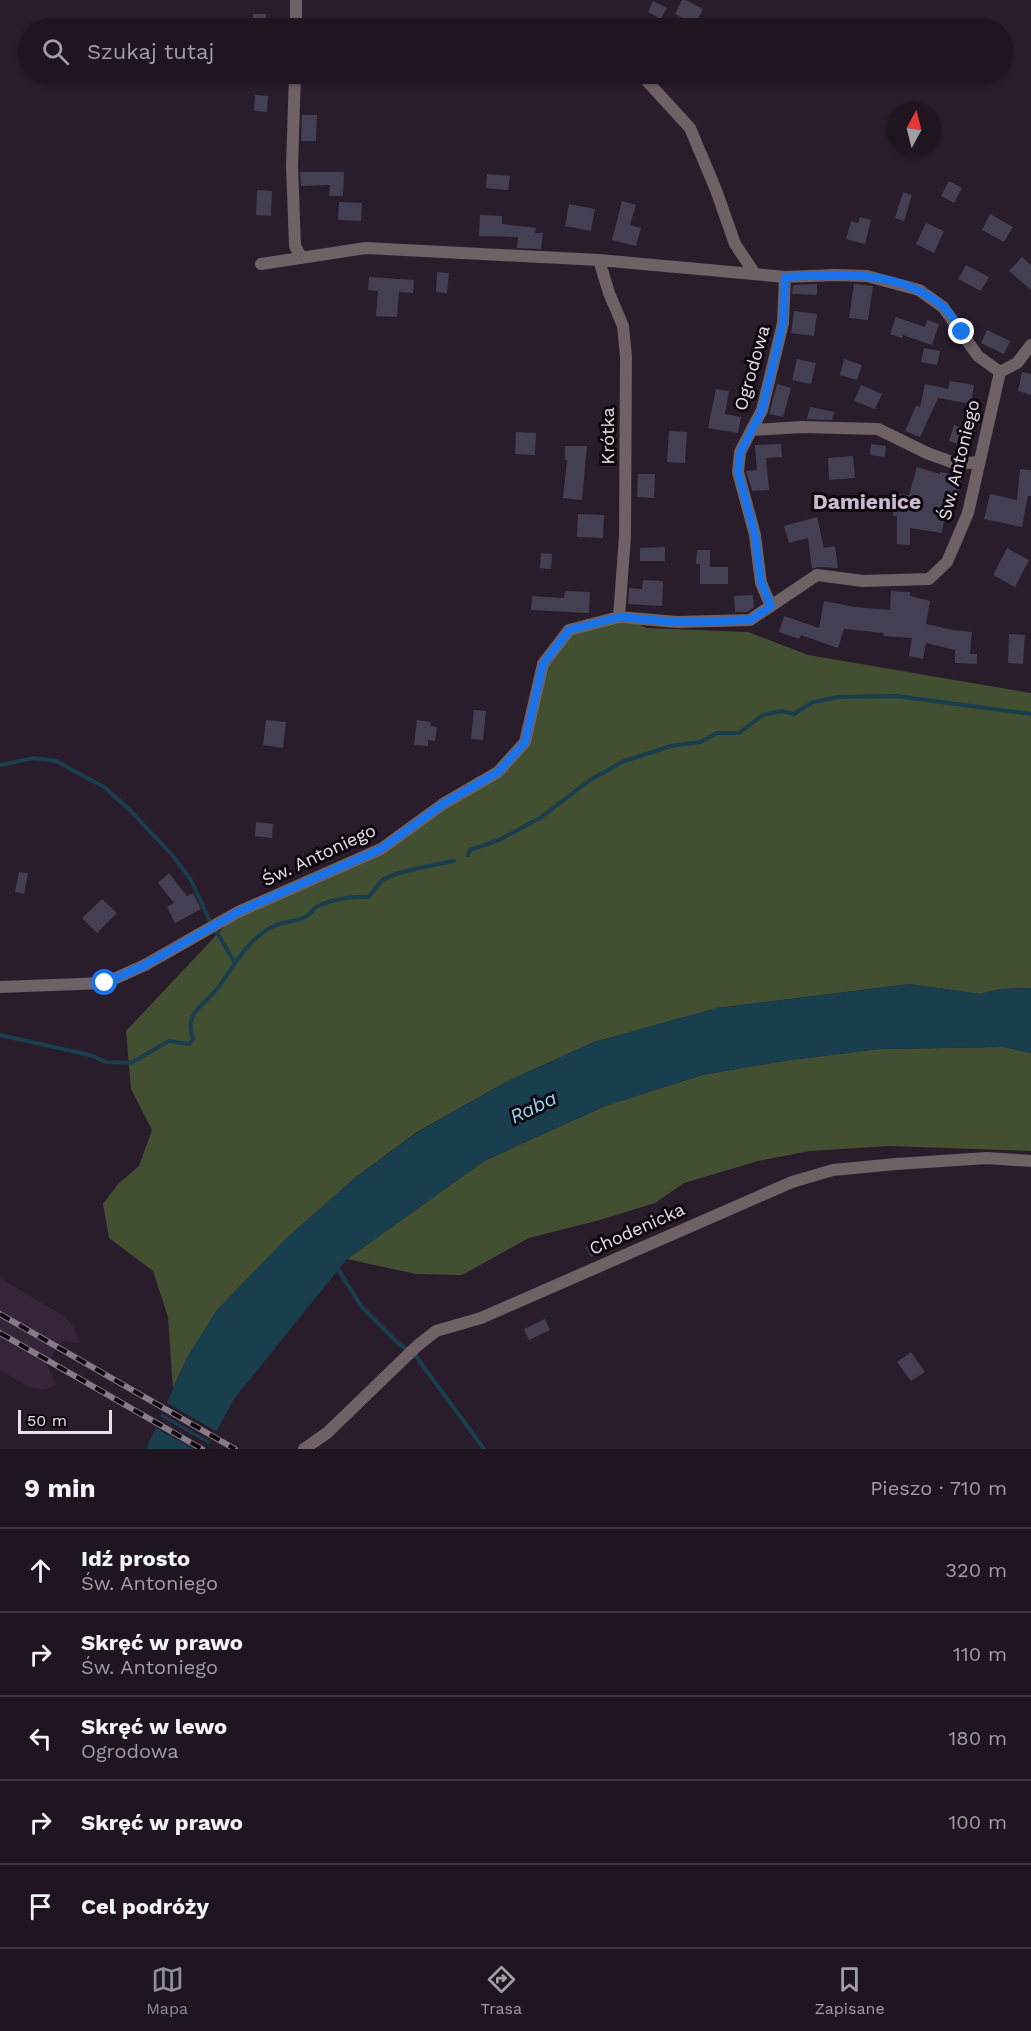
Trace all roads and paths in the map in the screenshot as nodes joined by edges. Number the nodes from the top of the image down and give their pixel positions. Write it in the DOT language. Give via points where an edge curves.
graph roads {
  1 [pos="296,0"];
  2 [pos="296,18"];
  3 [pos="295,84"];
  4 [pos="650,84"];
  5 [pos="302,258"];
  6 [pos="599,260"];
  7 [pos="261,264"];
  8 [pos="755,274"];
  9 [pos="785,277"];
  10 [pos="1031,345"];
  11 [pos="1000,372"];
  12 [pos="752,430"];
  13 [pos="979,462"];
  14 [pos="771,606"];
  15 [pos="619,617"];
  16 [pos="0,987"];
  17 [pos="1031,1161"];
  18 [pos="304,1449"];
  1 -- 2 [label="street"];
  3 -- 5 [label="street" via="294,246"];
  4 -- 8 [label="street" via="690,128 735,244"];
  5 -- 6 [label="street" via="366,249"];
  5 -- 7 [label="street"];
  6 -- 8 [label="street"];
  6 -- 15 [label="street, Krótka" via="623,326 626,357 625,536"];
  8 -- 9 [label="street"];
  9 -- 11 [label="street" via="867,276 919,290 944,307 978,356"];
  9 -- 12 [label="street, Ogrodowa" via="783,323 762,410"];
  10 -- 11 [label="street" via="1017,363"];
  11 -- 13 [label="street, Św. Antoniego"];
  12 -- 13 [label="street" via="878,429 957,464"];
  12 -- 14 [label="street, Ogrodowa" via="740,453 738,472 755,535 761,582"];
  13 -- 14 [label="street, Św. Antoniego" via="968,513 947,562 929,579 862,580 817,574"];
  14 -- 15 [label="street, Św. Antoniego" via="750,620 677,622"];
  15 -- 16 [label="street, Św. Antoniego" via="569,630 543,664 525,742 498,772 443,804 381,849 238,912 105,983"];
  17 -- 18 [label="street, Chodenicka" via="987,1158 897,1164 833,1170 792,1182 481,1318 436,1332 327,1433"];
}
